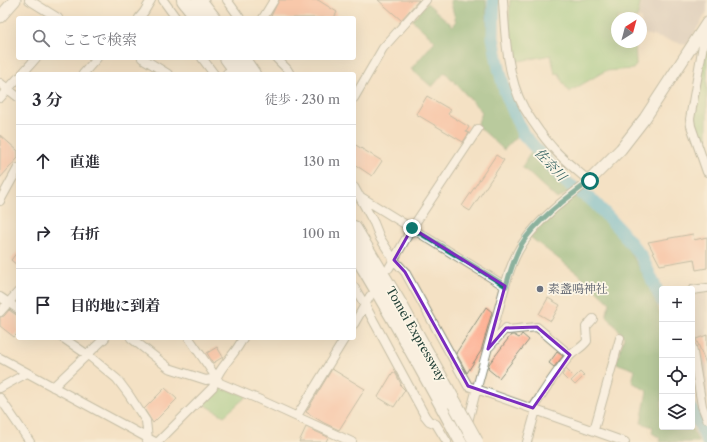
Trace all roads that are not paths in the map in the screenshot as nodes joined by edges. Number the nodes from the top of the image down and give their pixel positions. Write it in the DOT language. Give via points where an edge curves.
graph roads {
  1 [pos="15,0"];
  2 [pos="29,0"];
  3 [pos="151,0"];
  4 [pos="162,0"];
  5 [pos="184,0"];
  6 [pos="199,0"];
  7 [pos="227,0"];
  8 [pos="274,0"];
  9 [pos="426,0"];
  10 [pos="503,0"];
  11 [pos="55,16"];
  12 [pos="141,16"];
  13 [pos="174,16"];
  14 [pos="196,16"];
  15 [pos="211,16"];
  16 [pos="239,16"];
  17 [pos="264,16"];
  18 [pos="0,18"];
  19 [pos="707,23"];
  20 [pos="34,60"];
  21 [pos="96,60"];
  22 [pos="145,60"];
  23 [pos="204,60"];
  24 [pos="228,60"];
  25 [pos="243,60"];
  26 [pos="278,60"];
  27 [pos="24,72"];
  28 [pos="85,72"];
  29 [pos="165,72"];
  30 [pos="212,72"];
  31 [pos="230,72"];
  32 [pos="252,72"];
  33 [pos="289,72"];
  34 [pos="16,80"];
  35 [pos="0,83"];
  36 [pos="8,89"];
  37 [pos="16,95"];
  38 [pos="356,95"];
  39 [pos="0,98"];
  40 [pos="478,129"];
  41 [pos="16,172"];
  42 [pos="707,172"];
  43 [pos="590,181"];
  44 [pos="356,189"];
  45 [pos="360,196"];
  46 [pos="0,201"];
  47 [pos="412,228"];
  48 [pos="356,231"];
  49 [pos="356,254"];
  50 [pos="394,260"];
  51 [pos="389,268"];
  52 [pos="506,286"];
  53 [pos="707,288"];
  54 [pos="356,290"];
  55 [pos="695,290"];
  56 [pos="16,294"];
  57 [pos="370,296"];
  58 [pos="0,298"];
  59 [pos="8,303"];
  60 [pos="366,305"];
  61 [pos="16,308"];
  62 [pos="0,312"];
  63 [pos="357,313"];
  64 [pos="593,319"];
  65 [pos="620,338"];
  66 [pos="66,340"];
  67 [pos="103,340"];
  68 [pos="134,340"];
  69 [pos="190,340"];
  70 [pos="243,340"];
  71 [pos="344,340"];
  72 [pos="488,348"];
  73 [pos="88,355"];
  74 [pos="570,355"];
  75 [pos="0,358"];
  76 [pos="694,358"];
  77 [pos="28,373"];
  78 [pos="216,378"];
  79 [pos="53,387"];
  80 [pos="0,388"];
  81 [pos="477,388"];
  82 [pos="0,398"];
  83 [pos="450,407"];
  84 [pos="534,409"];
  85 [pos="297,416"];
  86 [pos="707,418"];
  87 [pos="594,430"];
  88 [pos="152,441"];
  89 [pos="30,442"];
  90 [pos="352,442"];
  91 [pos="447,442"];
  92 [pos="462,442"];
  93 [pos="476,442"];
  94 [pos="527,442"];
  95 [pos="624,442"];
  1 -- 18 [label="street"];
  2 -- 11 [label="street"];
  3 -- 12 [label="street"];
  4 -- 13 [label="street"];
  5 -- 14 [label="highway"];
  6 -- 15 [label="highway"];
  7 -- 16 [label="street"];
  8 -- 17 [label="street"];
  9 -- 38 [label="street" via="383,48"];
  10 -- 43 [label="street" via="508,57 524,108 554,149"];
  19 -- 42 [label="street" via="690,119"];
  19 -- 43 [label="street" via="646,118"];
  20 -- 27 [label="street"];
  21 -- 28 [label="street"];
  22 -- 29 [label="street"];
  23 -- 30 [label="street"];
  24 -- 31 [label="highway"];
  25 -- 32 [label="highway"];
  26 -- 33 [label="street"];
  34 -- 36 [label="street"];
  35 -- 36 [label="street"];
  36 -- 37 [label="street"];
  36 -- 39 [label="street"];
  40 -- 47 [label="street"];
  41 -- 46 [label="street"];
  43 -- 52 [label="street" via="560,203 533,230 522,244"];
  44 -- 45 [label="street"];
  45 -- 47 [label="street"];
  45 -- 50 [label="street" via="380,238"];
  47 -- 50 [label="street"];
  47 -- 52 [label="street"];
  48 -- 83 [label="highway, Tomei Expressway" via="411,324"];
  49 -- 83 [label="highway, Tomei Expressway"];
  50 -- 51 [label="street"];
  50 -- 81 [label="street" via="406,272 468,386"];
  52 -- 72 [label="street"];
  53 -- 55 [label="street"];
  54 -- 60 [label="street"];
  56 -- 59 [label="street"];
  57 -- 60 [label="street"];
  58 -- 59 [label="street"];
  59 -- 61 [label="street"];
  59 -- 62 [label="street"];
  60 -- 63 [label="street"];
  60 -- 91 [label="street" via="425,416 436,424"];
  64 -- 74 [label="street" via="586,327 587,341 583,347"];
  65 -- 87 [label="street"];
  66 -- 73 [label="street"];
  67 -- 73 [label="street"];
  68 -- 78 [label="street" via="169,368 206,380"];
  69 -- 78 [label="street"];
  70 -- 78 [label="street"];
  71 -- 85 [label="street"];
  72 -- 74 [label="street" via="506,328 508,330 537,327"];
  72 -- 81 [label="street"];
  73 -- 79 [label="street"];
  73 -- 88 [label="street" via="117,379 129,395 146,421"];
  74 -- 84 [label="street"];
  75 -- 77 [label="street"];
  76 -- 86 [label="street" via="702,406"];
  77 -- 79 [label="street"];
  77 -- 80 [label="street"];
  78 -- 85 [label="street" via="220,383"];
  78 -- 88 [label="street" via="213,387"];
  79 -- 88 [label="street"];
  81 -- 84 [label="street"];
  81 -- 92 [label="street"];
  82 -- 89 [label="street"];
  83 -- 92 [label="highway, Tomei Expressway"];
  83 -- 93 [label="highway, Tomei Expressway, bridge"];
  84 -- 87 [label="street"];
  84 -- 94 [label="street"];
  85 -- 90 [label="street"];
  87 -- 95 [label="street"];
}
